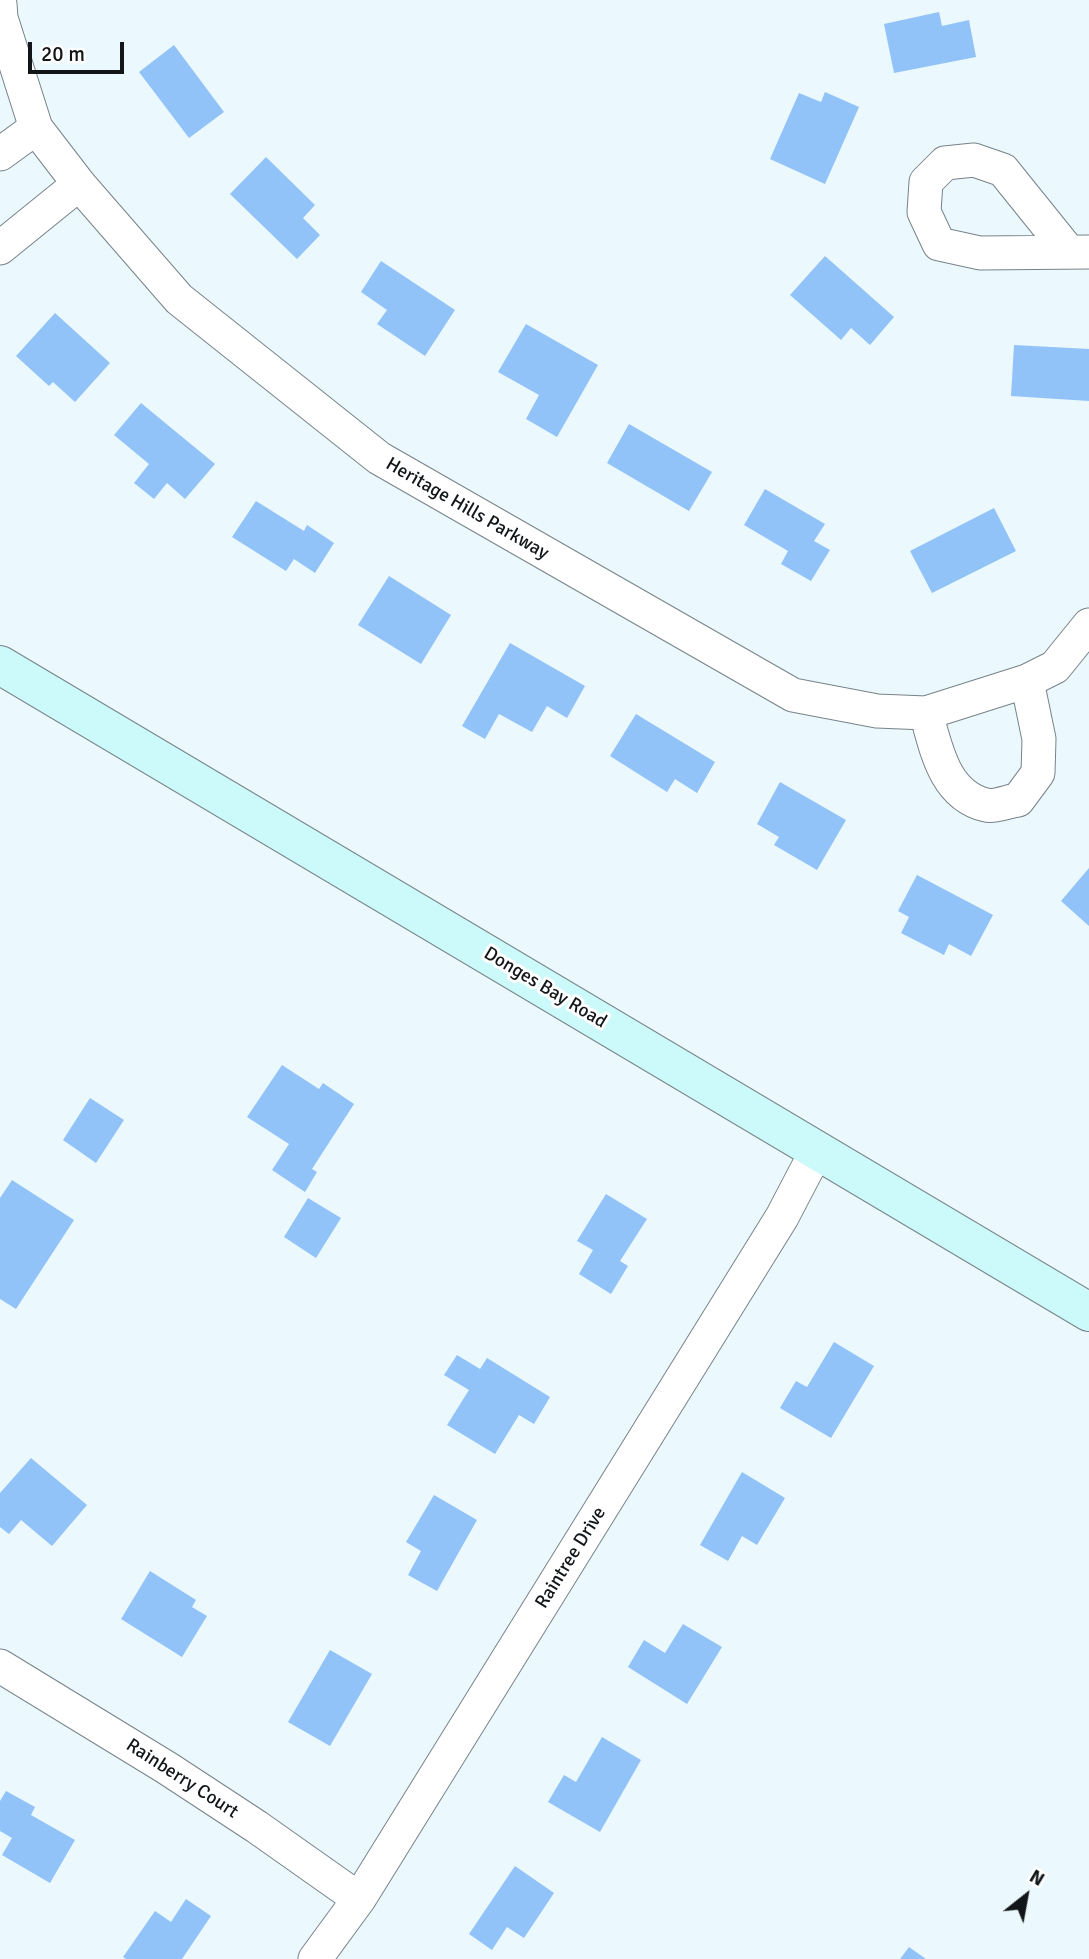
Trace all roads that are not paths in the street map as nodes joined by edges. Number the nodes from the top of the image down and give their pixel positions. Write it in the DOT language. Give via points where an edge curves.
graph roads {
  1 [pos="0,4"];
  2 [pos="36,128"];
  3 [pos="0,154"];
  4 [pos="79,184"];
  5 [pos="0,248"];
  6 [pos="1089,625"];
  7 [pos="0,665"];
  8 [pos="1027,681"];
  9 [pos="926,713"];
  10 [pos="817,1150"];
  11 [pos="1089,1312"];
  12 [pos="0,1666"];
  13 [pos="359,1899"];
  14 [pos="315,1959"];
  1 -- 2 [label="street, Heritage Hills Parkway"];
  2 -- 3 [label="street"];
  2 -- 4 [label="street, Heritage Hills Parkway"];
  4 -- 5 [label="street"];
  4 -- 9 [label="street, Heritage Hills Parkway" via="179,299 379,458 793,695 877,711"];
  6 -- 8 [label="street, Heritage Hills Parkway" via="1055,667"];
  7 -- 10 [label="street, Donges Bay Road"];
  8 -- 9 [label="street, Heritage Hills Parkway"];
  8 -- 9 [label="street" via="1039,738 1038,773 1018,800 987,805 957,790 942,766"];
  10 -- 11 [label="street, Donges Bay Road"];
  10 -- 13 [label="street, Raintree Drive" via="782,1217"];
  12 -- 13 [label="street, Rainberry Court" via="167,1768"];
  13 -- 14 [label="street, Raintree Drive"];
}
